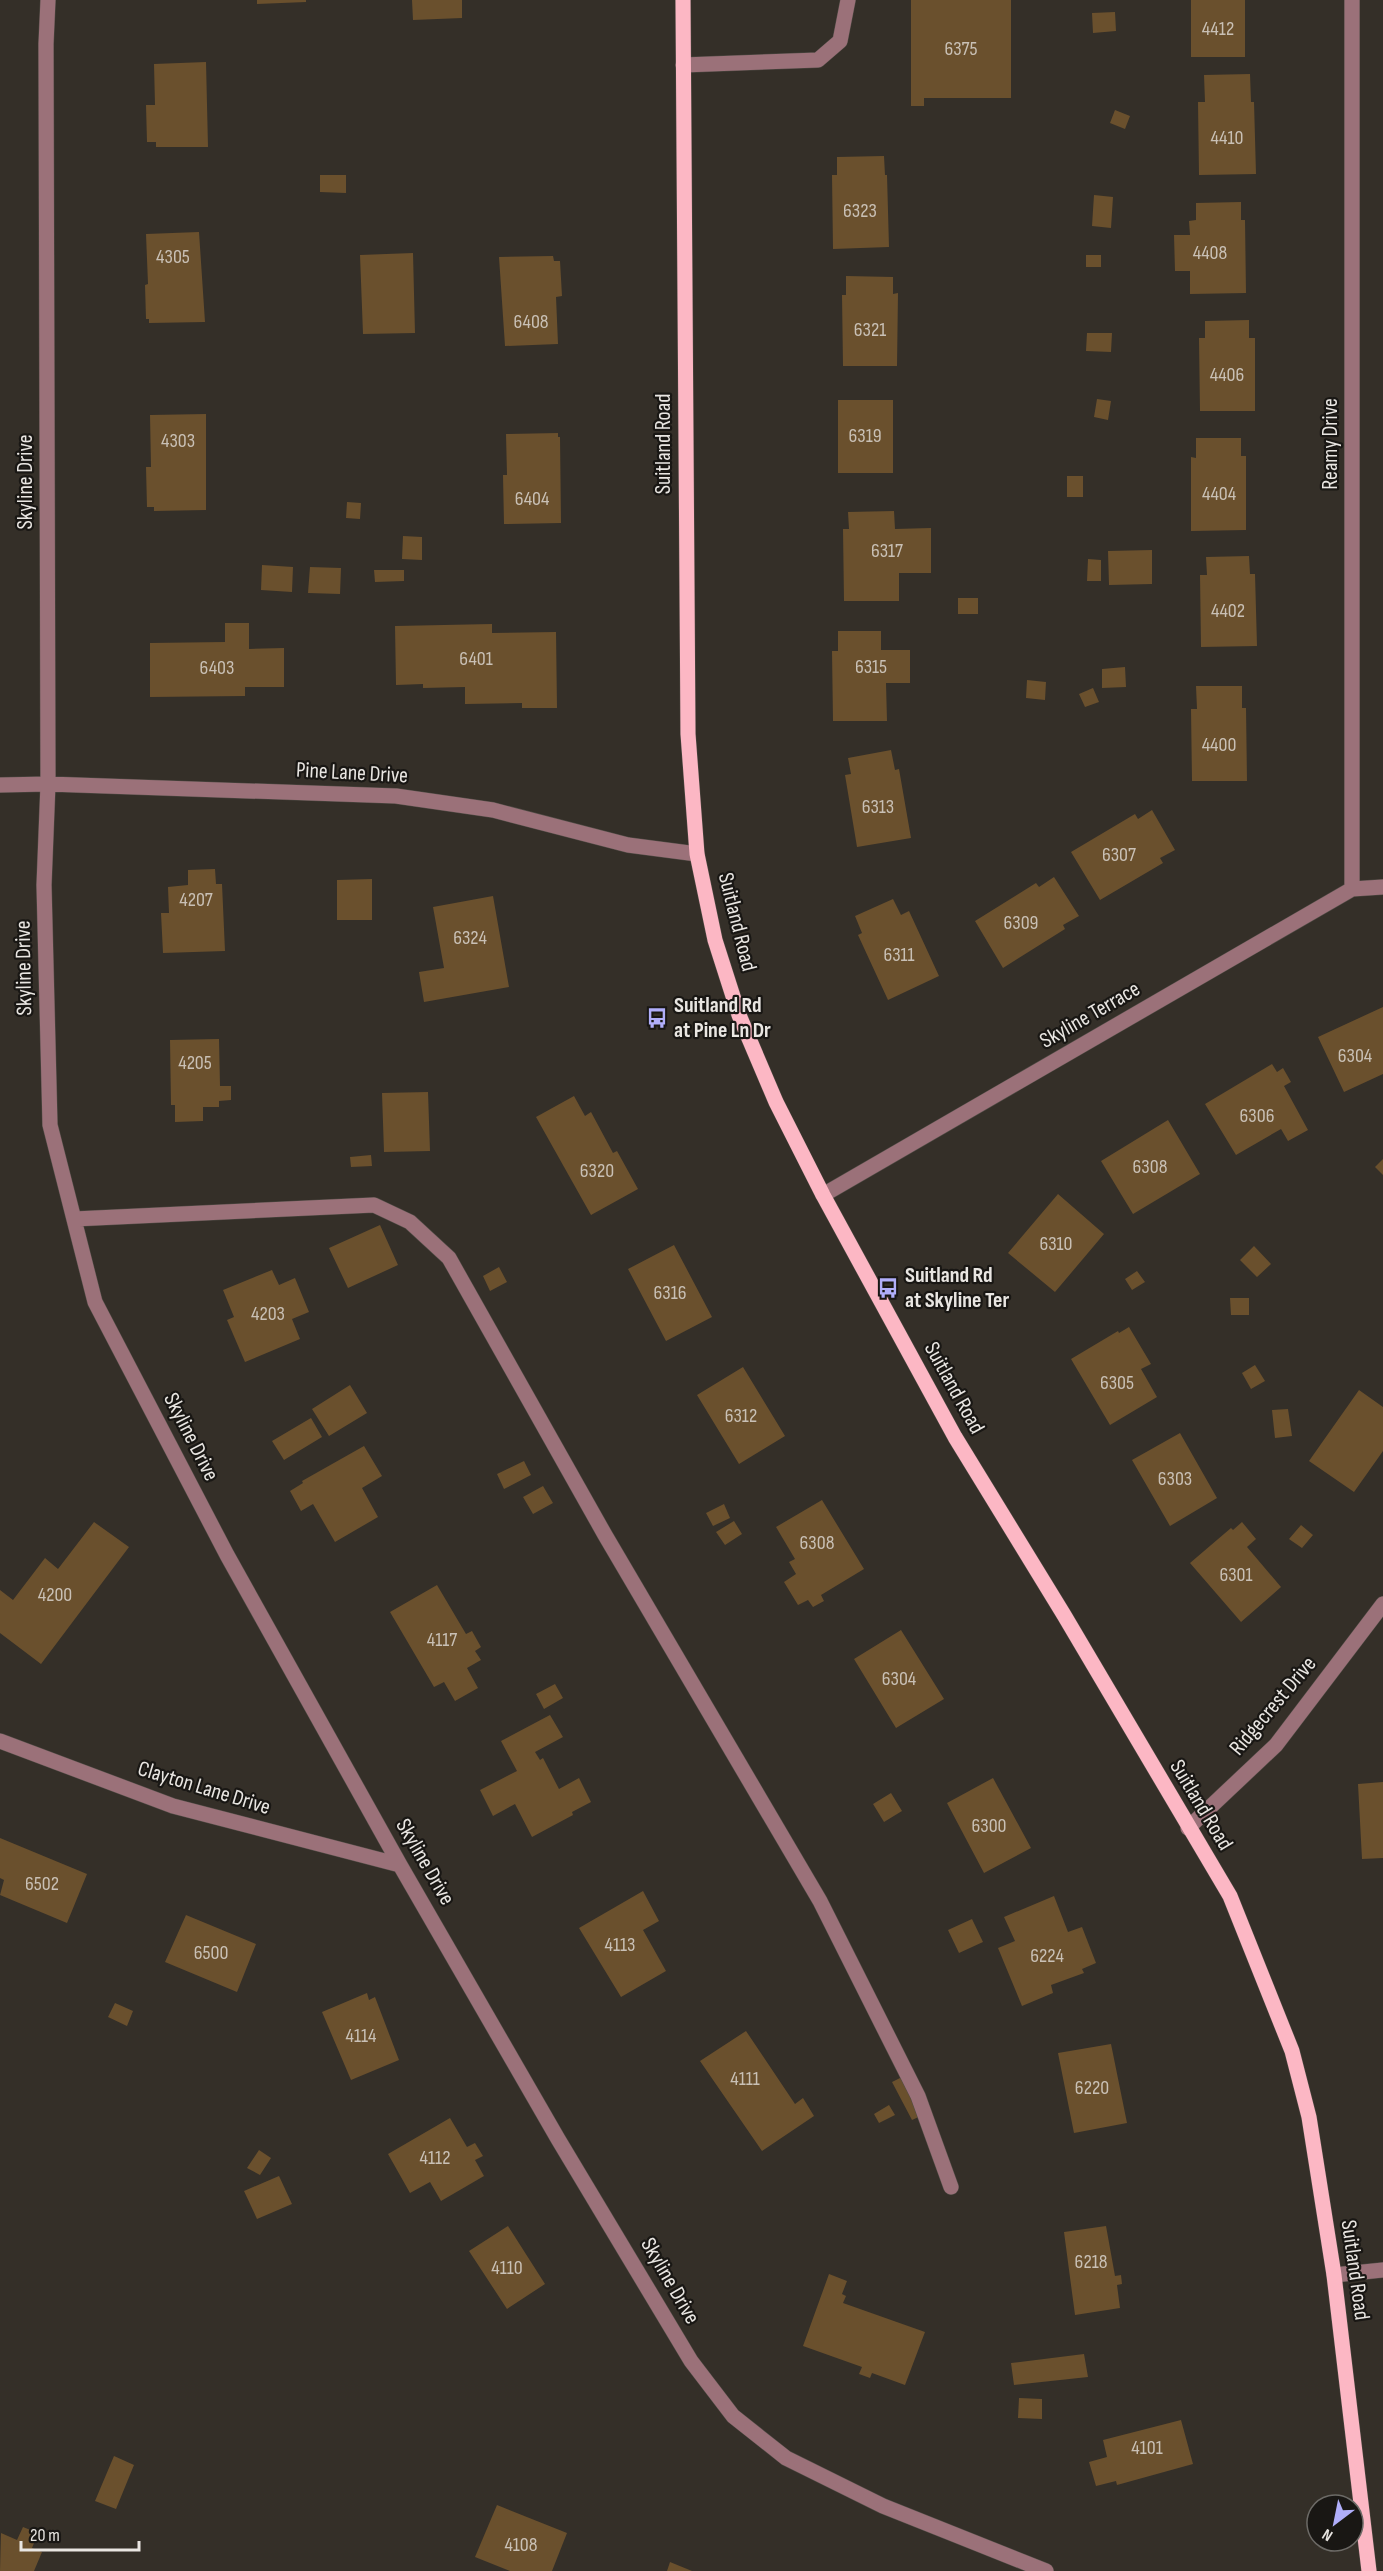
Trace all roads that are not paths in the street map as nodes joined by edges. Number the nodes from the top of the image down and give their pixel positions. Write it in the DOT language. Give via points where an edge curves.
graph roads {
  1 [pos="48,0"];
  2 [pos="683,0"];
  3 [pos="848,0"];
  4 [pos="1352,0"];
  5 [pos="683,65"];
  6 [pos="48,784"];
  7 [pos="0,785"];
  8 [pos="697,854"];
  9 [pos="1383,887"];
  10 [pos="1352,889"];
  11 [pos="823,1195"];
  12 [pos="74,1219"];
  13 [pos="1383,1604"];
  14 [pos="0,1741"];
  15 [pos="1188,1828"];
  16 [pos="400,1865"];
  17 [pos="951,2187"];
  18 [pos="1383,2270"];
  19 [pos="1334,2275"];
  20 [pos="1046,2571"];
  21 [pos="1369,2571"];
  1 -- 6 [label="street, Skyline Drive"];
  2 -- 5 [label="main road, Suitland Road"];
  3 -- 5 [label="street" via="840,41 818,60"];
  4 -- 10 [label="street, Reamy Drive"];
  5 -- 8 [label="main road, Suitland Road" via="688,734"];
  6 -- 7 [label="street, Pine Lane Drive"];
  6 -- 8 [label="street, Pine Lane Drive" via="396,796 493,810 628,845"];
  6 -- 12 [label="street, Skyline Drive" via="44,885 50,1125"];
  8 -- 11 [label="main road, Suitland Road" via="715,940 739,1015 776,1102"];
  9 -- 10 [label="street, Skyline Terrace"];
  10 -- 11 [label="street, Skyline Terrace"];
  11 -- 15 [label="main road, Suitland Road" via="955,1437"];
  12 -- 16 [label="street, Skyline Drive" via="95,1302 227,1555"];
  12 -- 17 [label="street" via="374,1205 410,1222 449,1258 605,1536 820,1901 918,2096"];
  13 -- 15 [label="street, Ridgecrest Drive" via="1276,1745"];
  14 -- 16 [label="street, Clayton Lane Drive" via="173,1806"];
  15 -- 19 [label="main road, Suitland Road" via="1230,1896 1292,2051 1309,2117"];
  16 -- 20 [label="street, Skyline Drive" via="691,2361 733,2416 795,2463 883,2506"];
  18 -- 19 [label="street"];
  19 -- 21 [label="main road, Suitland Road"];
}
